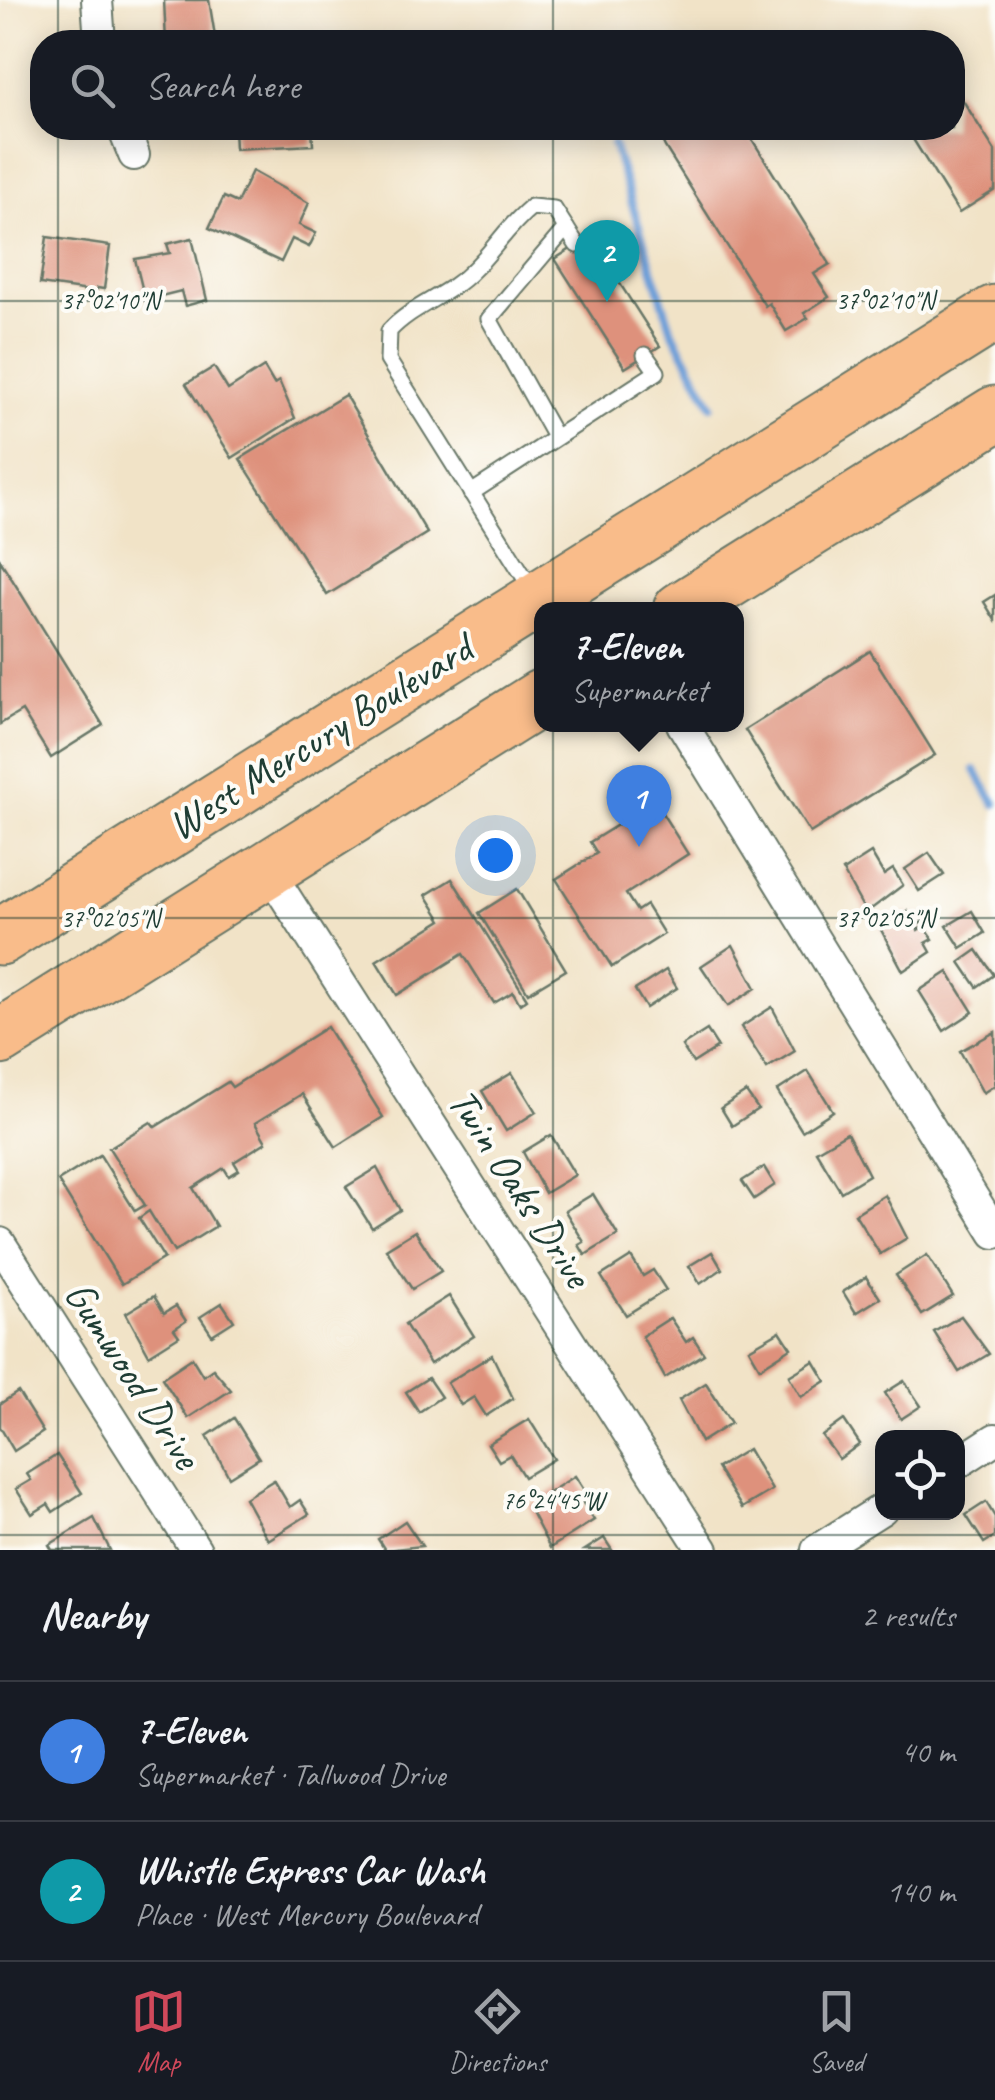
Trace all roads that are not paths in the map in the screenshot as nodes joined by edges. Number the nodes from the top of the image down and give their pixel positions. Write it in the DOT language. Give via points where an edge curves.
graph roads {
  1 [pos="97,0"];
  2 [pos="99,30"];
  3 [pos="566,228"];
  4 [pos="577,245"];
  5 [pos="995,313"];
  6 [pos="645,355"];
  7 [pos="995,414"];
  8 [pos="556,437"];
  9 [pos="471,493"];
  10 [pos="538,598"];
  11 [pos="694,602"];
  12 [pos="534,703"];
  13 [pos="687,732"];
  14 [pos="268,870"];
  15 [pos="0,937"];
  16 [pos="0,1037"];
  17 [pos="995,1233"];
  18 [pos="0,1244"];
  19 [pos="995,1440"];
  20 [pos="965,1459"];
  21 [pos="875,1513"];
  22 [pos="196,1550"];
  23 [pos="704,1550"];
  24 [pos="817,1550"];
  1 -- 2 [label="street"];
  3 -- 4 [label="lane"];
  3 -- 8 [label="lane" via="489,318"];
  3 -- 9 [label="lane" via="554,209 530,207 471,273 389,330 388,360"];
  5 -- 10 [label="highway, West Mercury Boulevard"];
  6 -- 8 [label="lane" via="657,372"];
  7 -- 11 [label="highway"];
  8 -- 9 [label="lane"];
  9 -- 10 [label="lane"];
  10 -- 15 [label="highway, West Mercury Boulevard"];
  12 -- 14 [label="highway, West Mercury Boulevard"];
  13 -- 17 [label="street"];
  14 -- 16 [label="highway, West Mercury Boulevard"];
  14 -- 23 [label="street, Twin Oaks Drive"];
  18 -- 22 [label="street, Gumwood Drive"];
  19 -- 20 [label="street"];
  21 -- 24 [label="street"];
}
